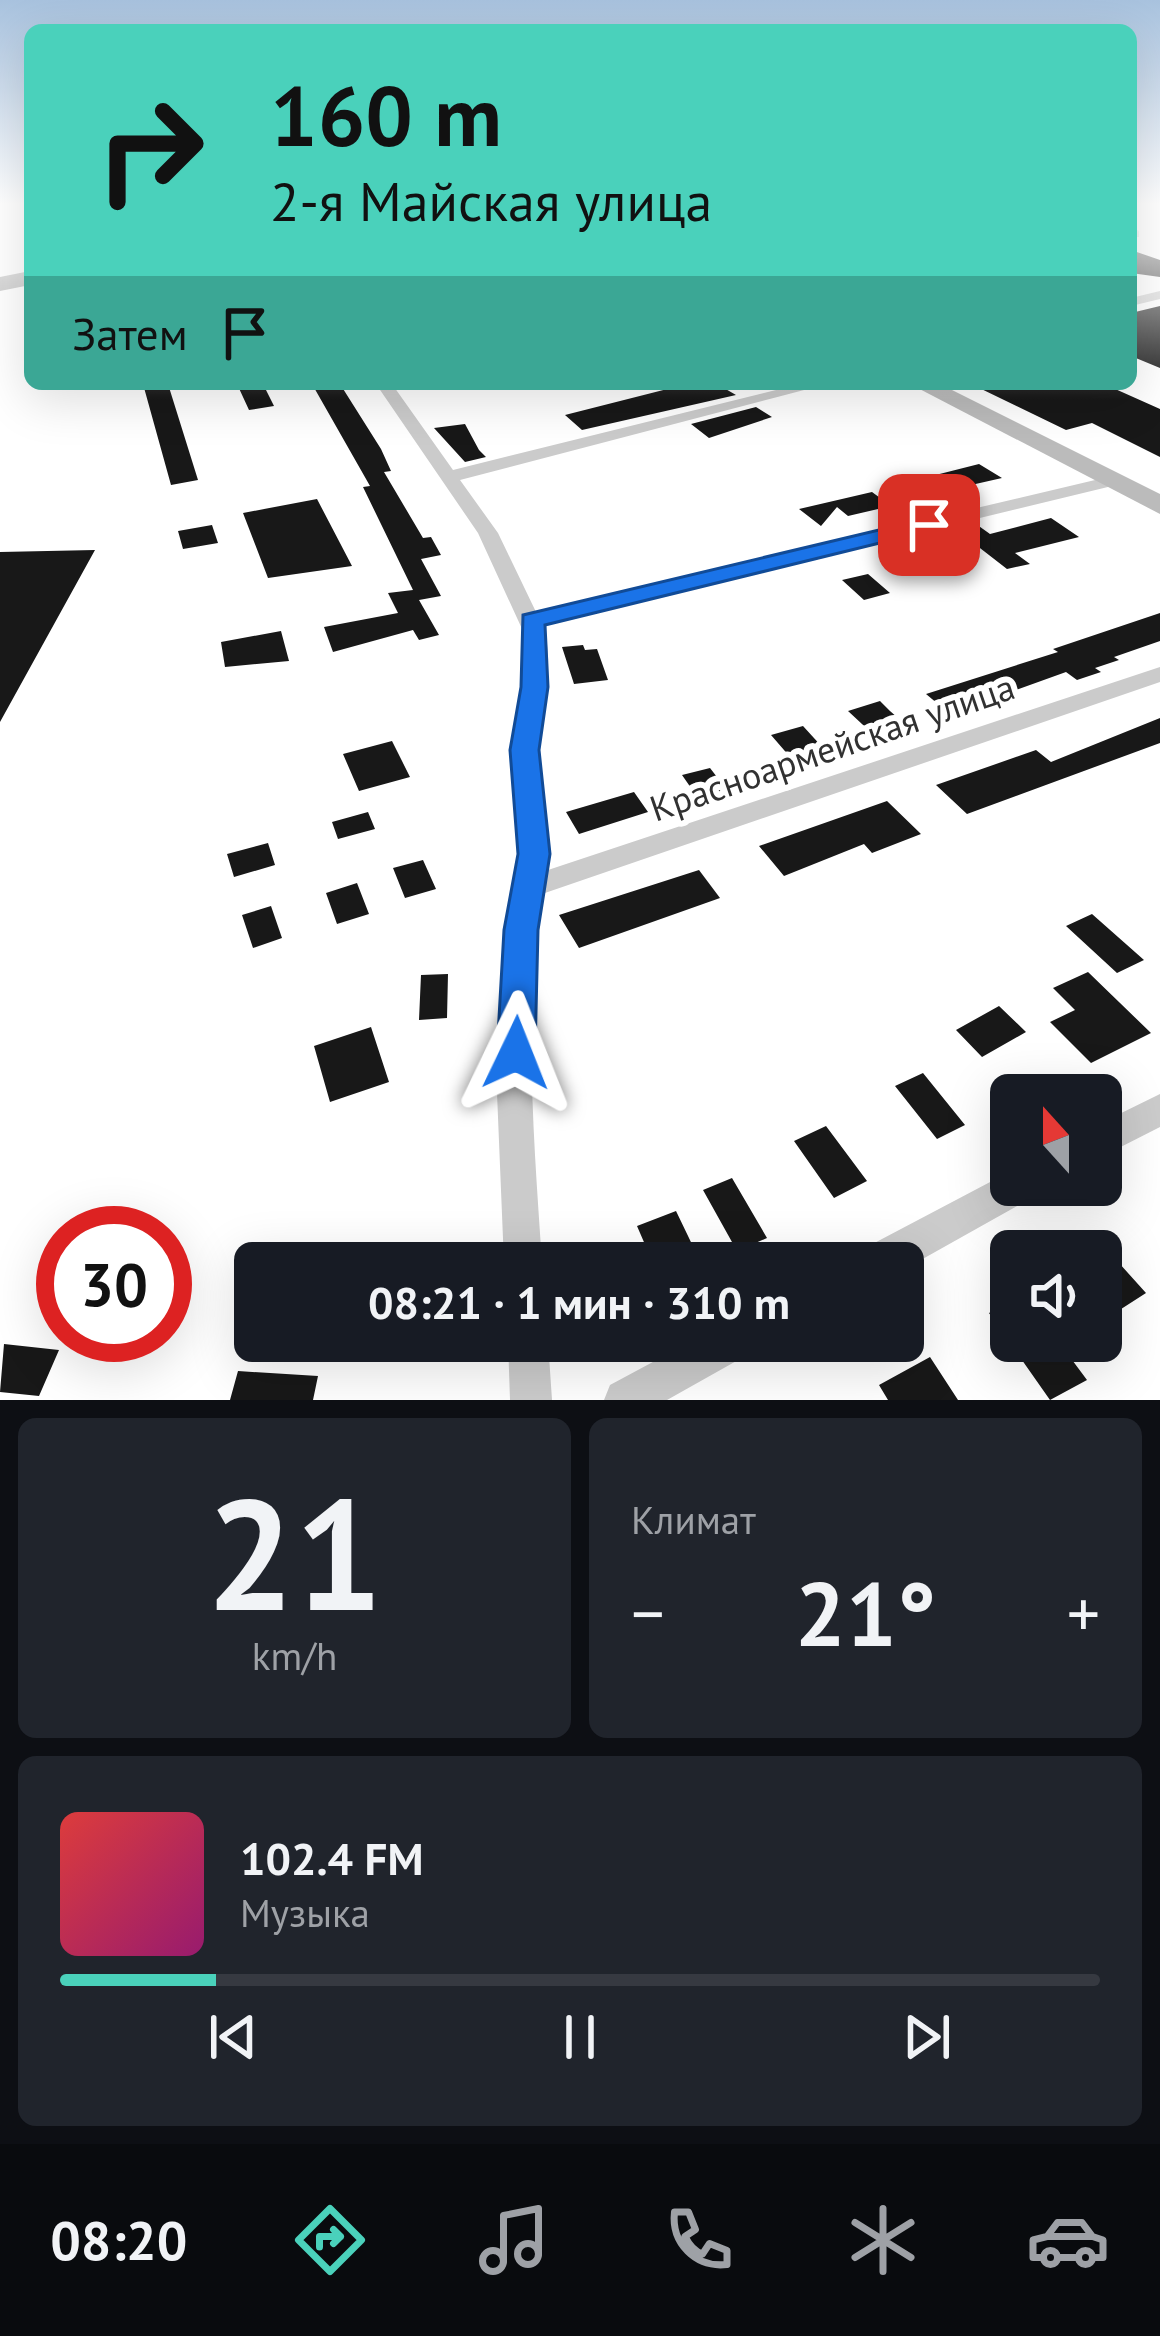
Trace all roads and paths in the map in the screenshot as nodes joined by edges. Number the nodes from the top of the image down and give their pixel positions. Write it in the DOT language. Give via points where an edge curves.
graph roads {
  1 [pos="388,390"];
  2 [pos="795,390"];
  3 [pos="934,390"];
  4 [pos="449,477"];
  5 [pos="1112,481"];
  6 [pos="1160,505"];
  7 [pos="532,620"];
  8 [pos="1160,674"];
  9 [pos="527,888"];
  10 [pos="1160,1109"];
  11 [pos="1122,1130"];
  12 [pos="990,1201"];
  13 [pos="523,1242"];
  14 [pos="916,1242"];
  15 [pos="529,1362"];
  16 [pos="695,1362"];
  17 [pos="531,1400"];
  18 [pos="625,1400"];
  1 -- 4 [label="street"];
  2 -- 4 [label="street"];
  3 -- 5 [label="main road"];
  4 -- 7 [label="street"];
  5 -- 6 [label="main road"];
  5 -- 7 [label="street"];
  7 -- 9 [label="street" via="535,687 524,750 534,854"];
  8 -- 9 [label="street, Красноармейская улица"];
  9 -- 13 [label="street" via="514,1094"];
  10 -- 11 [label="street"];
  12 -- 14 [label="street"];
  15 -- 17 [label="street"];
  16 -- 18 [label="street"];
}
